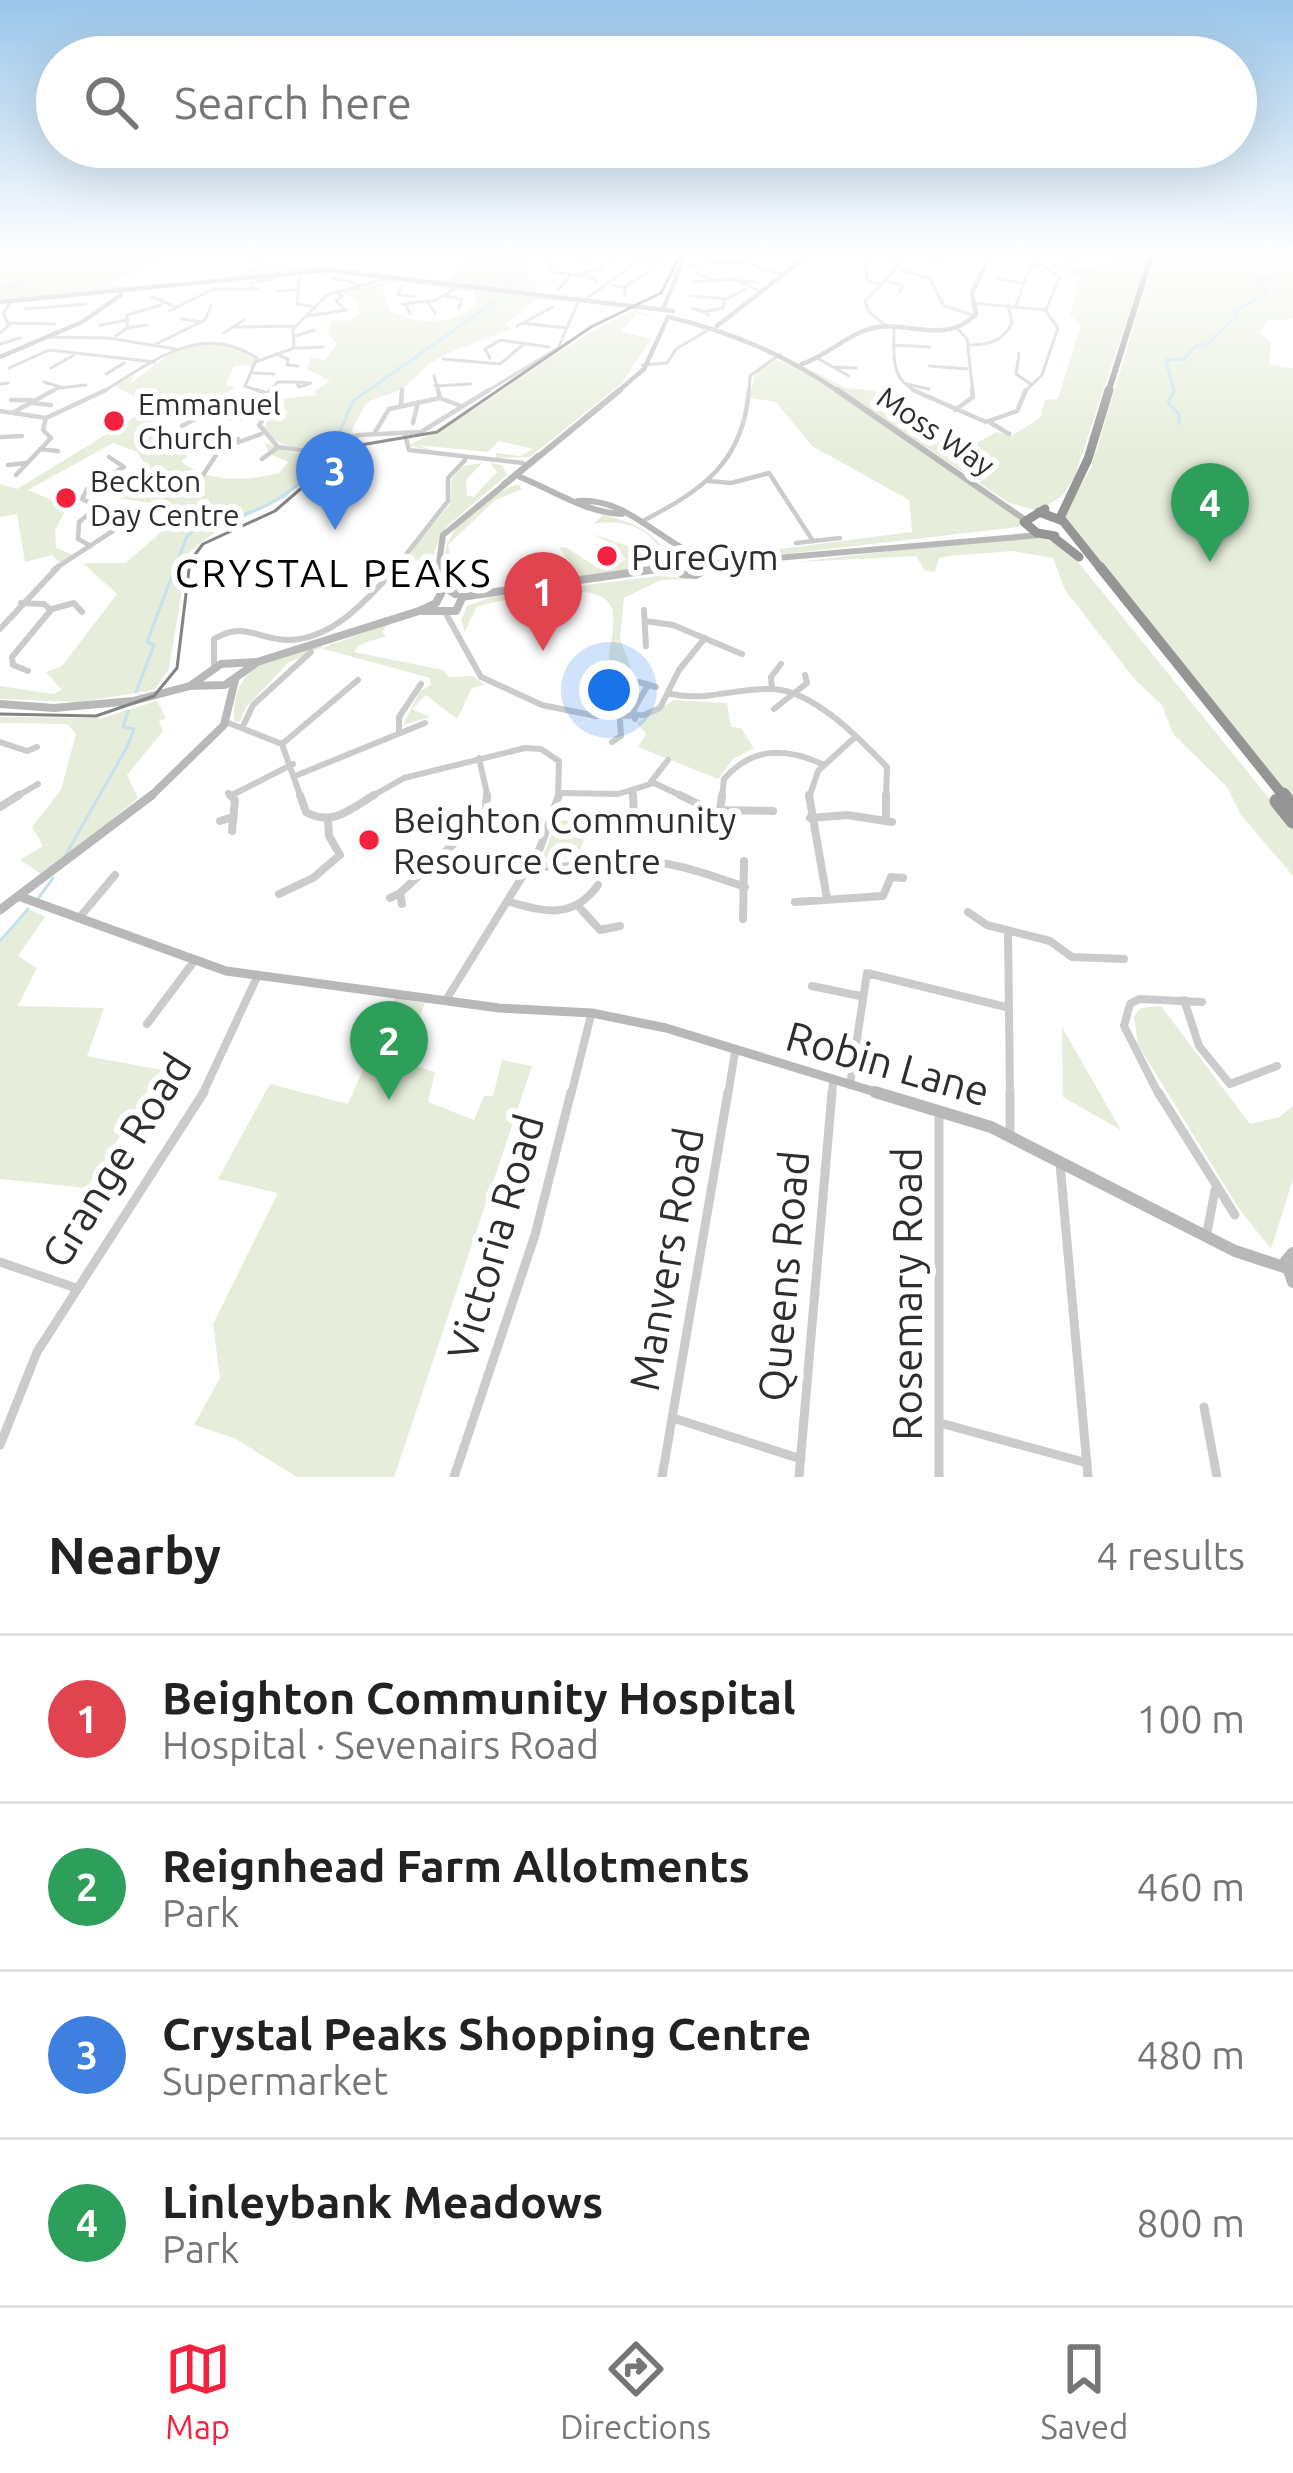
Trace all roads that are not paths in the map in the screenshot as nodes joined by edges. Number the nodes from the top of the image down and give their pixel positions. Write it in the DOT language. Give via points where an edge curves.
graph roads {
  1 [pos="70,325"];
  2 [pos="121,325"];
  3 [pos="196,325"];
  4 [pos="236,325"];
  5 [pos="520,325"];
  6 [pos="566,325"];
  7 [pos="661,325"];
  8 [pos="708,325"];
  9 [pos="889,325"];
  10 [pos="962,325"];
  11 [pos="1011,325"];
  12 [pos="1054,325"];
  13 [pos="1130,325"];
  14 [pos="295,326"];
  15 [pos="711,326"];
  16 [pos="233,327"];
  17 [pos="891,327"];
  18 [pos="566,328"];
  19 [pos="957,328"];
  20 [pos="314,330"];
  21 [pos="224,333"];
  22 [pos="296,336"];
  23 [pos="50,337"];
  24 [pos="20,338"];
  25 [pos="112,338"];
  26 [pos="526,343"];
  27 [pos="0,344"];
  28 [pos="129,344"];
  29 [pos="156,344"];
  30 [pos="892,345"];
  31 [pos="968,345"];
  32 [pos="322,347"];
  33 [pos="549,347"];
  34 [pos="930,347"];
  35 [pos="294,348"];
  36 [pos="177,349"];
  37 [pos="76,353"];
  38 [pos="1019,353"];
  39 [pos="780,354"];
  40 [pos="280,356"];
  41 [pos="0,357"];
  42 [pos="105,358"];
  43 [pos="490,358"];
  44 [pos="819,359"];
  45 [pos="448,360"];
  46 [pos="127,361"];
  47 [pos="258,361"];
  48 [pos="646,361"];
  49 [pos="155,362"];
  50 [pos="499,364"];
  51 [pos="800,365"];
  52 [pos="298,366"];
  53 [pos="929,366"];
  54 [pos="832,367"];
  55 [pos="9,368"];
  56 [pos="51,368"];
  57 [pos="856,368"];
  58 [pos="968,369"];
  59 [pos="254,373"];
  60 [pos="512,373"];
  61 [pos="106,374"];
  62 [pos="849,376"];
  63 [pos="275,379"];
  64 [pos="44,382"];
  65 [pos="296,382"];
  66 [pos="8,383"];
  67 [pos="0,384"];
  68 [pos="471,384"];
  69 [pos="902,384"];
  70 [pos="86,385"];
  71 [pos="1032,385"];
  72 [pos="60,388"];
  73 [pos="929,389"];
  74 [pos="260,390"];
  75 [pos="400,391"];
  76 [pos="268,392"];
  77 [pos="249,398"];
  78 [pos="440,398"];
  79 [pos="11,400"];
  80 [pos="30,402"];
  81 [pos="418,402"];
  82 [pos="401,404"];
  83 [pos="51,405"];
  84 [pos="461,406"];
  85 [pos="240,410"];
  86 [pos="956,410"];
  87 [pos="0,411"];
  88 [pos="167,411"];
  89 [pos="13,413"];
  90 [pos="201,416"];
  91 [pos="244,417"];
  92 [pos="262,417"];
  93 [pos="46,418"];
  94 [pos="417,419"];
  95 [pos="991,423"];
  96 [pos="182,426"];
  97 [pos="261,434"];
  98 [pos="374,434"];
  99 [pos="1009,434"];
  100 [pos="405,435"];
  101 [pos="0,436"];
  102 [pos="22,436"];
  103 [pos="238,439"];
  104 [pos="196,444"];
  105 [pos="278,447"];
  106 [pos="40,449"];
  107 [pos="58,451"];
  108 [pos="109,457"];
  109 [pos="262,459"];
  110 [pos="465,460"];
  111 [pos="480,460"];
  112 [pos="504,462"];
  113 [pos="26,463"];
  114 [pos="8,465"];
  115 [pos="524,466"];
  116 [pos="458,467"];
  117 [pos="16,475"];
  118 [pos="202,475"];
  119 [pos="515,477"];
  120 [pos="708,481"];
  121 [pos="541,487"];
  122 [pos="1067,497"];
  123 [pos="590,505"];
  124 [pos="96,508"];
  125 [pos="609,510"];
  126 [pos="1030,517"];
  127 [pos="641,522"];
  128 [pos="1063,523"];
  129 [pos="1012,535"];
  130 [pos="1047,536"];
  131 [pos="840,538"];
  132 [pos="813,541"];
  133 [pos="796,543"];
  134 [pos="91,545"];
  135 [pos="674,551"];
  136 [pos="688,559"];
  137 [pos="676,565"];
  138 [pos="701,566"];
  139 [pos="660,572"];
  140 [pos="685,576"];
  141 [pos="444,587"];
  142 [pos="460,601"];
  143 [pos="21,603"];
  144 [pos="440,606"];
  145 [pos="51,610"];
  146 [pos="644,610"];
  147 [pos="82,612"];
  148 [pos="0,616"];
  149 [pos="12,616"];
  150 [pos="645,621"];
  151 [pos="456,624"];
  152 [pos="0,629"];
  153 [pos="705,638"];
  154 [pos="646,646"];
  155 [pos="311,652"];
  156 [pos="742,654"];
  157 [pos="218,656"];
  158 [pos="781,664"];
  159 [pos="235,670"];
  160 [pos="28,671"];
  161 [pos="805,675"];
  162 [pos="214,678"];
  163 [pos="358,680"];
  164 [pos="639,682"];
  165 [pos="421,684"];
  166 [pos="772,689"];
  167 [pos="231,693"];
  168 [pos="670,694"];
  169 [pos="792,694"];
  170 [pos="0,704"];
  171 [pos="774,710"];
  172 [pos="635,719"];
  173 [pos="620,721"];
  174 [pos="226,722"];
  175 [pos="243,726"];
  176 [pos="423,726"];
  177 [pos="398,731"];
  178 [pos="855,738"];
  179 [pos="0,742"];
  180 [pos="612,742"];
  181 [pos="282,744"];
  182 [pos="38,747"];
  183 [pos="479,758"];
  184 [pos="668,760"];
  185 [pos="292,764"];
  186 [pos="822,764"];
  187 [pos="295,776"];
  188 [pos="650,783"];
  189 [pos="38,784"];
  190 [pos="631,791"];
  191 [pos="562,793"];
  192 [pos="0,807"];
  193 [pos="1293,808"];
  194 [pos="749,810"];
  195 [pos="773,811"];
  196 [pos="720,812"];
  197 [pos="233,818"];
  198 [pos="634,818"];
  199 [pos="810,818"];
  200 [pos="220,820"];
  201 [pos="328,820"];
  202 [pos="1293,821"];
  203 [pos="752,825"];
  204 [pos="232,831"];
  205 [pos="744,861"];
  206 [pos="528,864"];
  207 [pos="115,875"];
  208 [pos="903,878"];
  209 [pos="598,885"];
  210 [pos="746,887"];
  211 [pos="279,894"];
  212 [pos="21,897"];
  213 [pos="827,899"];
  214 [pos="507,901"];
  215 [pos="795,902"];
  216 [pos="402,904"];
  217 [pos="580,908"];
  218 [pos="0,910"];
  219 [pos="968,912"];
  220 [pos="743,919"];
  221 [pos="78,920"];
  222 [pos="620,926"];
  223 [pos="1008,931"];
  224 [pos="1124,959"];
  225 [pos="195,960"];
  226 [pos="258,975"];
  227 [pos="812,986"];
  228 [pos="860,996"];
  229 [pos="446,1000"];
  230 [pos="1184,1000"];
  231 [pos="1202,1002"];
  232 [pos="1006,1007"];
  233 [pos="592,1013"];
  234 [pos="147,1024"];
  235 [pos="735,1052"];
  236 [pos="1277,1066"];
  237 [pos="833,1081"];
  238 [pos="850,1085"];
  239 [pos="939,1111"];
  240 [pos="1010,1135"];
  241 [pos="1059,1160"];
  242 [pos="1215,1190"];
  243 [pos="1235,1215"];
  244 [pos="1207,1237"];
  245 [pos="1292,1251"];
  246 [pos="0,1262"];
  247 [pos="1286,1268"];
  248 [pos="1293,1282"];
  249 [pos="76,1288"];
  250 [pos="1204,1407"];
  251 [pos="673,1418"];
  252 [pos="940,1423"];
  253 [pos="0,1445"];
  254 [pos="801,1460"];
  255 [pos="1088,1470"];
  256 [pos="454,1477"];
  257 [pos="662,1477"];
  258 [pos="799,1477"];
  259 [pos="940,1477"];
  260 [pos="1217,1477"];
  1 -- 23 [label="street"];
  2 -- 25 [label="street"];
  3 -- 29 [label="street"];
  4 -- 16 [label="street"];
  5 -- 18 [label="street"];
  6 -- 18 [label="street"];
  7 -- 48 [label="street"];
  8 -- 15 [label="street, Moss Way"];
  9 -- 17 [label="street"];
  10 -- 19 [label="street"];
  11 -- 31 [label="street" via="1002,339"];
  12 -- 71 [label="street"];
  13 -- 122 [label="highway" via="1088,458"];
  14 -- 16 [label="street" via="260,333"];
  14 -- 22 [label="street"];
  15 -- 39 [label="street, Moss Way"];
  15 -- 48 [label="street" via="668,361"];
  16 -- 21 [label="street"];
  17 -- 19 [label="street"];
  17 -- 30 [label="street"];
  17 -- 44 [label="street" via="855,333"];
  18 -- 60 [label="street" via="561,346"];
  19 -- 31 [label="street"];
  20 -- 22 [label="street"];
  22 -- 35 [label="street"];
  23 -- 25 [label="street"];
  23 -- 41 [label="street"];
  24 -- 27 [label="street"];
  25 -- 28 [label="street"];
  26 -- 33 [label="street"];
  26 -- 43 [label="street" via="489,344"];
  26 -- 50 [label="street"];
  28 -- 29 [label="street"];
  28 -- 42 [label="street"];
  29 -- 36 [label="street"];
  30 -- 34 [label="street"];
  30 -- 69 [label="street"];
  31 -- 58 [label="street"];
  32 -- 35 [label="street"];
  35 -- 40 [label="street"];
  36 -- 47 [label="street" via="225,342"];
  36 -- 49 [label="street"];
  37 -- 42 [label="street"];
  37 -- 55 [label="street" via="43,351"];
  37 -- 56 [label="street"];
  38 -- 71 [label="street" via="1016,374"];
  39 -- 51 [label="street, Moss Way"];
  39 -- 120 [label="street" via="750,376 746,427"];
  40 -- 47 [label="street"];
  40 -- 52 [label="street"];
  42 -- 46 [label="street"];
  44 -- 51 [label="street"];
  44 -- 54 [label="street"];
  45 -- 50 [label="street"];
  46 -- 49 [label="street"];
  46 -- 61 [label="street"];
  47 -- 59 [label="street"];
  48 -- 115 [label="street"];
  49 -- 93 [label="street"];
  50 -- 60 [label="street"];
  51 -- 126 [label="street, Moss Way"];
  53 -- 58 [label="street"];
  54 -- 57 [label="street"];
  54 -- 62 [label="street"];
  58 -- 86 [label="street" via="972,399"];
  59 -- 63 [label="street"];
  59 -- 74 [label="street" via="245,386"];
  60 -- 84 [label="street"];
  63 -- 65 [label="street"];
  63 -- 76 [label="street"];
  64 -- 72 [label="street"];
  66 -- 67 [label="street"];
  68 -- 78 [label="street" via="433,381"];
  69 -- 73 [label="street"];
  69 -- 86 [label="street"];
  70 -- 72 [label="street"];
  71 -- 95 [label="street" via="1014,413"];
  72 -- 80 [label="street"];
  74 -- 76 [label="street"];
  74 -- 77 [label="street"];
  75 -- 82 [label="street"];
  76 -- 92 [label="street" via="279,399"];
  78 -- 81 [label="street"];
  78 -- 84 [label="street"];
  79 -- 80 [label="street"];
  80 -- 83 [label="street"];
  80 -- 89 [label="street"];
  81 -- 82 [label="street"];
  81 -- 94 [label="street"];
  82 -- 98 [label="street" via="384,412"];
  84 -- 100 [label="street"];
  85 -- 91 [label="street" via="248,410"];
  86 -- 95 [label="street"];
  87 -- 89 [label="street"];
  88 -- 90 [label="street"];
  89 -- 93 [label="street"];
  90 -- 91 [label="street"];
  90 -- 96 [label="street"];
  91 -- 92 [label="street"];
  92 -- 97 [label="street"];
  93 -- 106 [label="street" via="43,430 52,437"];
  95 -- 99 [label="street"];
  97 -- 103 [label="street"];
  97 -- 105 [label="street"];
  98 -- 100 [label="street"];
  98 -- 105 [label="street" via="308,451"];
  100 -- 110 [label="street" via="410,450"];
  101 -- 102 [label="street"];
  103 -- 104 [label="street"];
  103 -- 118 [label="street"];
  105 -- 109 [label="street"];
  106 -- 107 [label="street"];
  106 -- 113 [label="street"];
  108 -- 124 [label="street" via="124,467 85,492 84,503"];
  110 -- 111 [label="street"];
  110 -- 116 [label="street"];
  111 -- 112 [label="street"];
  111 -- 116 [label="street"];
  112 -- 115 [label="street"];
  112 -- 119 [label="street"];
  113 -- 114 [label="street"];
  113 -- 117 [label="street"];
  115 -- 119 [label="street"];
  115 -- 121 [label="street"];
  116 -- 157 [label="street" via="447,481 448,502 361,604 298,639 233,628 214,639"];
  119 -- 121 [label="street"];
  119 -- 141 [label="street" via="439,541"];
  120 -- 127 [label="street" via="685,503"];
  120 -- 132 [label="street" via="769,473"];
  121 -- 123 [label="street"];
  122 -- 126 [label="highway"];
  122 -- 128 [label="highway"];
  123 -- 125 [label="street"];
  123 -- 125 [label="street"];
  124 -- 134 [label="street" via="79,522 78,539"];
  124 -- 134 [label="street" via="121,520"];
  125 -- 127 [label="street"];
  126 -- 128 [label="highway"];
  126 -- 129 [label="street"];
  126 -- 130 [label="highway"];
  127 -- 135 [label="street"];
  128 -- 130 [label="highway"];
  128 -- 193 [label="highway"];
  129 -- 130 [label="street"];
  129 -- 138 [label="street"];
  130 -- 202 [label="highway" via="1079,557"];
  131 -- 132 [label="street"];
  132 -- 133 [label="street"];
  134 -- 143 [label="street"];
  135 -- 136 [label="street"];
  135 -- 137 [label="street"];
  136 -- 137 [label="street"];
  136 -- 138 [label="street"];
  137 -- 139 [label="street"];
  137 -- 140 [label="street"];
  138 -- 140 [label="street"];
  139 -- 140 [label="street"];
  139 -- 142 [label="street"];
  141 -- 142 [label="street"];
  141 -- 144 [label="street"];
  142 -- 144 [label="street"];
  142 -- 144 [label="street"];
  142 -- 151 [label="street"];
  143 -- 145 [label="street"];
  143 -- 149 [label="street"];
  144 -- 151 [label="street"];
  144 -- 159 [label="street"];
  145 -- 147 [label="street" via="74,603"];
  145 -- 160 [label="street" via="12,656"];
  146 -- 150 [label="street"];
  148 -- 149 [label="street"];
  149 -- 152 [label="street"];
  150 -- 153 [label="street"];
  150 -- 154 [label="street"];
  151 -- 173 [label="street" via="486,681"];
  153 -- 156 [label="street"];
  153 -- 168 [label="street"];
  155 -- 175 [label="street" via="253,705"];
  157 -- 159 [label="street"];
  157 -- 162 [label="street"];
  158 -- 166 [label="street"];
  159 -- 162 [label="street"];
  159 -- 162 [label="street"];
  159 -- 167 [label="street"];
  161 -- 169 [label="street"];
  162 -- 167 [label="street"];
  162 -- 170 [label="street" via="88,707"];
  163 -- 181 [label="street"];
  164 -- 172 [label="street" via="652,686"];
  165 -- 177 [label="street"];
  166 -- 168 [label="street" via="718,700"];
  166 -- 169 [label="street"];
  167 -- 174 [label="street"];
  168 -- 172 [label="street" via="658,710"];
  169 -- 171 [label="street"];
  169 -- 178 [label="street"];
  172 -- 173 [label="street"];
  173 -- 180 [label="street" via="624,736"];
  174 -- 175 [label="street"];
  174 -- 212 [label="street"];
  175 -- 181 [label="street"];
  176 -- 177 [label="street"];
  177 -- 187 [label="street"];
  178 -- 186 [label="street"];
  178 -- 199 [label="street" via="890,772 889,822"];
  179 -- 182 [label="street" via="24,755"];
  181 -- 185 [label="street"];
  183 -- 191 [label="street" via="531,747 554,756"];
  183 -- 201 [label="street" via="398,780"];
  183 -- 216 [label="street" via="484,815 395,895"];
  184 -- 188 [label="street"];
  185 -- 187 [label="street"];
  185 -- 197 [label="street" via="231,793"];
  186 -- 196 [label="street" via="787,752 751,755 724,778"];
  186 -- 199 [label="street" via="810,790"];
  187 -- 201 [label="street" via="306,812"];
  188 -- 190 [label="street"];
  188 -- 196 [label="street"];
  189 -- 192 [label="street"];
  190 -- 191 [label="street"];
  190 -- 198 [label="street"];
  191 -- 206 [label="street"];
  194 -- 195 [label="street"];
  194 -- 196 [label="street"];
  194 -- 203 [label="street"];
  197 -- 200 [label="street"];
  197 -- 204 [label="street"];
  199 -- 213 [label="street"];
  201 -- 211 [label="street" via="340,855"];
  205 -- 210 [label="street"];
  206 -- 210 [label="street" via="682,865"];
  206 -- 214 [label="street"];
  207 -- 221 [label="street"];
  208 -- 213 [label="street" via="891,877 883,896"];
  209 -- 217 [label="street"];
  210 -- 220 [label="street"];
  212 -- 218 [label="street"];
  212 -- 221 [label="street, Robin Lane"];
  213 -- 215 [label="street"];
  214 -- 217 [label="street" via="551,913"];
  214 -- 229 [label="street"];
  217 -- 222 [label="street" via="600,930"];
  219 -- 223 [label="street"];
  221 -- 225 [label="street, Robin Lane"];
  223 -- 224 [label="street" via="1050,941 1072,957"];
  223 -- 232 [label="street"];
  225 -- 226 [label="street, Robin Lane"];
  225 -- 234 [label="street"];
  226 -- 229 [label="street, Robin Lane"];
  226 -- 249 [label="street, Grange Road" via="181,1127"];
  227 -- 228 [label="street"];
  228 -- 232 [label="street" via="867,973"];
  228 -- 238 [label="street"];
  229 -- 233 [label="street, Robin Lane"];
  230 -- 231 [label="street"];
  230 -- 236 [label="street" via="1199,1046 1237,1092"];
  230 -- 242 [label="street" via="1139,999 1124,1026"];
  232 -- 240 [label="street"];
  233 -- 235 [label="street, Robin Lane"];
  233 -- 256 [label="street, Victoria Road" via="535,1234"];
  235 -- 237 [label="street, Robin Lane"];
  235 -- 251 [label="street, Manvers Road"];
  237 -- 238 [label="street, Robin Lane"];
  237 -- 254 [label="street, Queens Road"];
  238 -- 239 [label="street, Robin Lane"];
  239 -- 240 [label="street, Robin Lane"];
  239 -- 252 [label="street, Rosemary Road"];
  240 -- 241 [label="street, Robin Lane"];
  241 -- 244 [label="street, Robin Lane"];
  241 -- 255 [label="street"];
  242 -- 243 [label="street"];
  242 -- 244 [label="street"];
  244 -- 247 [label="street, Robin Lane"];
  245 -- 247 [label="street"];
  246 -- 249 [label="street"];
  247 -- 248 [label="street"];
  249 -- 253 [label="street, Grange Road" via="28,1368"];
  250 -- 260 [label="street"];
  251 -- 254 [label="street"];
  251 -- 257 [label="street, Manvers Road"];
  252 -- 255 [label="street"];
  252 -- 259 [label="street, Rosemary Road"];
  254 -- 258 [label="street, Queens Road"];
}
